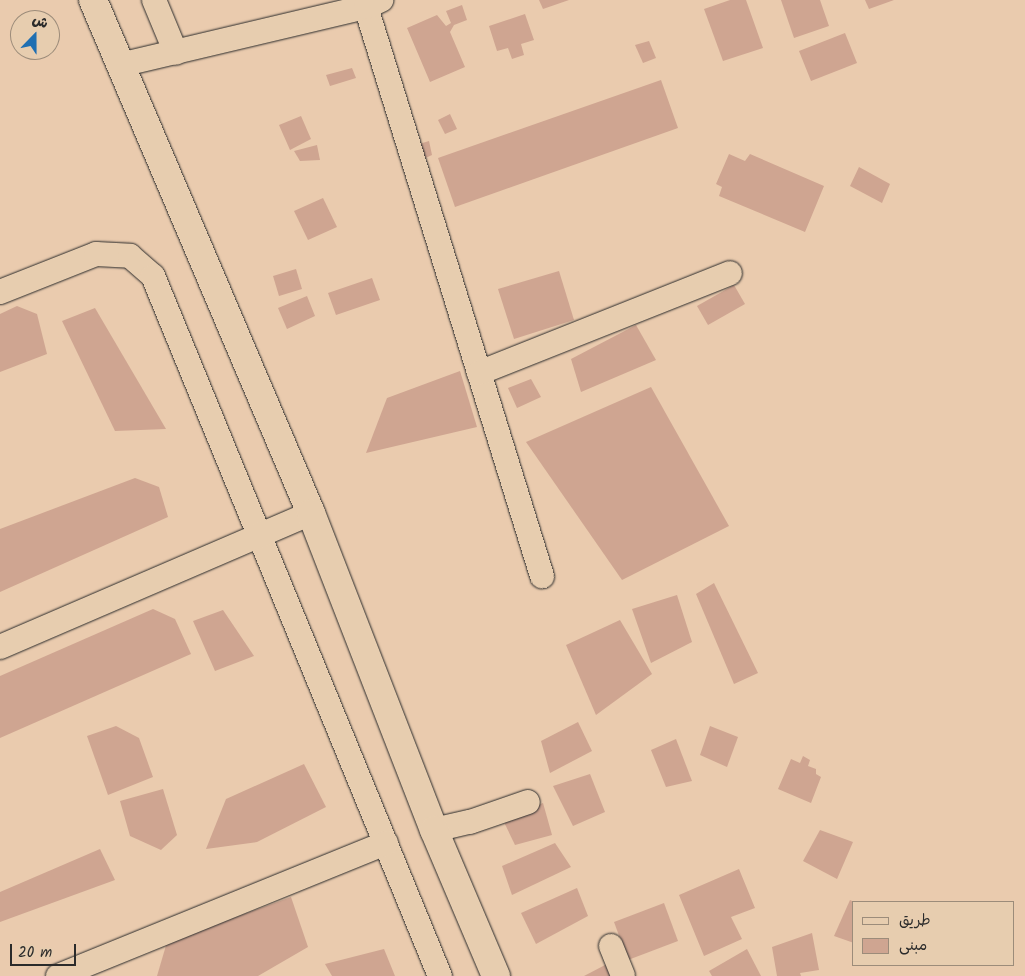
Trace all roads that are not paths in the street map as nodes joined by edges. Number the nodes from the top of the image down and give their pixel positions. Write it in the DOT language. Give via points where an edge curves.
graph roads {
  1 [pos="93,0"];
  2 [pos="154,0"];
  3 [pos="374,3"];
  4 [pos="176,53"];
  5 [pos="120,65"];
  6 [pos="730,273"];
  7 [pos="0,292"];
  8 [pos="479,373"];
  9 [pos="311,513"];
  10 [pos="260,537"];
  11 [pos="542,576"];
  12 [pos="0,647"];
  13 [pos="528,802"];
  14 [pos="434,830"];
  15 [pos="386,843"];
  16 [pos="612,946"];
  17 [pos="58,976"];
  18 [pos="440,976"];
  19 [pos="496,976"];
  20 [pos="624,976"];
  1 -- 5 [label="street"];
  2 -- 4 [label="street"];
  3 -- 4 [label="street"];
  3 -- 8 [label="street"];
  4 -- 5 [label="street"];
  5 -- 9 [label="street"];
  6 -- 8 [label="street"];
  7 -- 10 [label="street" via="96,254 130,256 142,265 153,276"];
  8 -- 11 [label="street"];
  9 -- 10 [label="street"];
  9 -- 14 [label="street"];
  10 -- 12 [label="street"];
  10 -- 15 [label="street"];
  13 -- 14 [label="street" via="470,822"];
  14 -- 19 [label="street"];
  15 -- 17 [label="street"];
  15 -- 18 [label="street"];
  16 -- 20 [label="street"];
}
